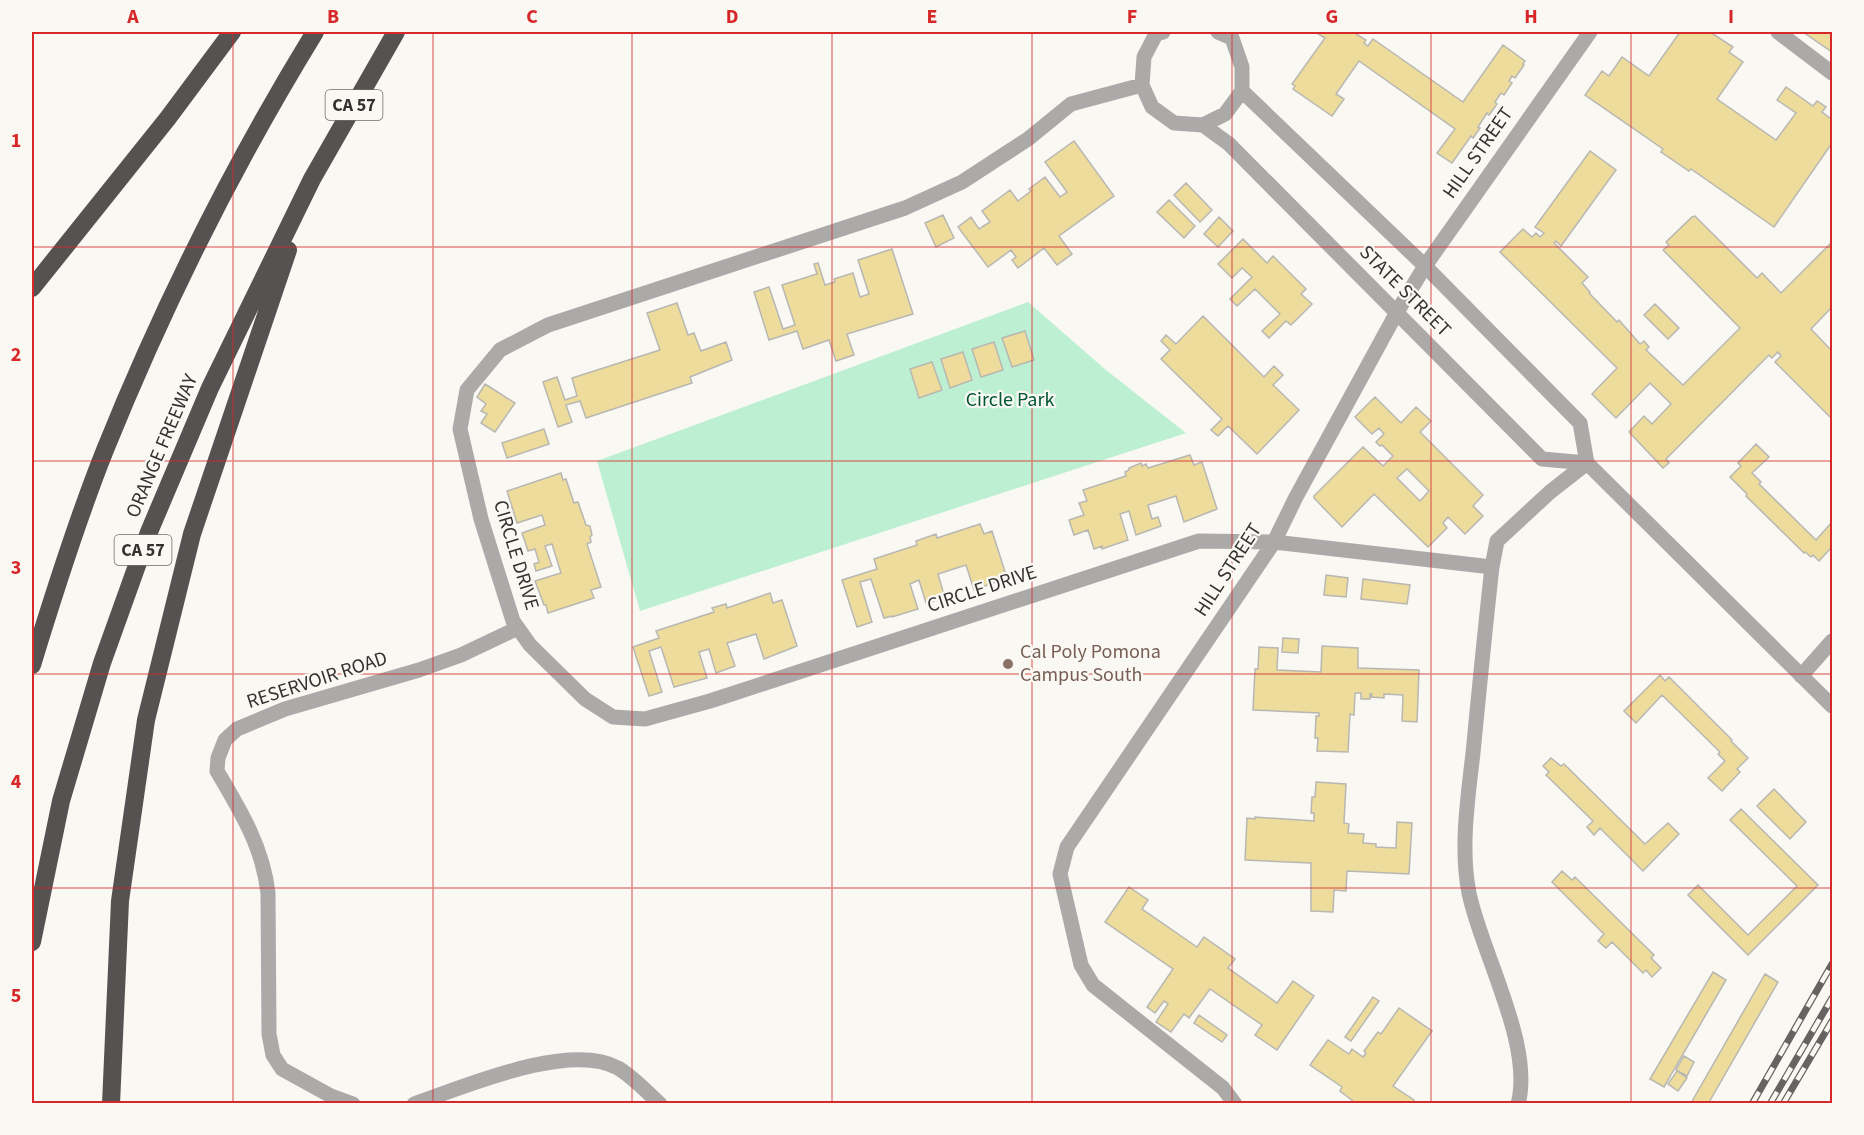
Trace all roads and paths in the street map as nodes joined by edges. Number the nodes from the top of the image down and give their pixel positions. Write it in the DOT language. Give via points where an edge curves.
graph roads {
  1 [pos="232,32"];
  2 [pos="315,32"];
  3 [pos="396,32"];
  4 [pos="1157,32"];
  5 [pos="1218,32"];
  6 [pos="1590,32"];
  7 [pos="1778,32"];
  8 [pos="1235,35"];
  9 [pos="1833,73"];
  10 [pos="1142,85"];
  11 [pos="1242,91"];
  12 [pos="1203,125"];
  13 [pos="312,178"];
  14 [pos="1425,266"];
  15 [pos="32,288"];
  16 [pos="1397,312"];
  17 [pos="1587,463"];
  18 [pos="1274,542"];
  19 [pos="1492,567"];
  20 [pos="518,628"];
  21 [pos="1833,641"];
  22 [pos="32,665"];
  23 [pos="1801,676"];
  24 [pos="1833,706"];
  25 [pos="32,942"];
  26 [pos="111,1104"];
  27 [pos="353,1104"];
  28 [pos="414,1104"];
  29 [pos="660,1104"];
  30 [pos="1235,1104"];
  31 [pos="1518,1104"];
  1 -- 15 [label="highway"];
  2 -- 22 [label="highway" via="274,98 160,325 105,450"];
  3 -- 13 [label="highway, ORANGE FREEWAY / CA 57"];
  4 -- 10 [label="street" via="1144,57"];
  5 -- 8 [label="street"];
  6 -- 14 [label="street, HILL STREET"];
  7 -- 9 [label="street"];
  8 -- 11 [label="street"];
  10 -- 12 [label="street" via="1152,107 1174,123"];
  10 -- 20 [label="street, CIRCLE DRIVE" via="1071,104 1028,139 962,182 905,208 548,325 500,350 467,390 460,429 481,519"];
  11 -- 12 [label="street" via="1225,114"];
  11 -- 14 [label="street, STATE STREET"];
  12 -- 16 [label="street, STATE STREET" via="1229,144"];
  13 -- 25 [label="highway, ORANGE FREEWAY / CA 57" via="210,388 145,543 102,663 64,790"];
  13 -- 26 [label="highway" via="192,534 146,720 120,901"];
  14 -- 16 [label="street, HILL STREET"];
  14 -- 17 [label="street, STATE STREET" via="1580,423"];
  16 -- 17 [label="street, STATE STREET" via="1542,459"];
  16 -- 18 [label="street, HILL STREET"];
  17 -- 19 [label="street" via="1497,541"];
  17 -- 23 [label="street"];
  18 -- 19 [label="street, CIRCLE DRIVE"];
  18 -- 20 [label="street, CIRCLE DRIVE" via="1199,541 645,719 613,717 585,699"];
  18 -- 30 [label="street, HILL STREET" via="1067,847 1060,874 1081,964 1093,985 1223,1088"];
  19 -- 31 [label="street" via="1464,834 1469,892 1520,1060"];
  20 -- 27 [label="street, RESERVOIR ROAD" via="418,670 285,708 237,729 225,741 218,758 217,771 266,871 269,1034 273,1055 282,1069"];
  21 -- 23 [label="street"];
  23 -- 24 [label="street"];
  28 -- 29 [label="street" via="527,1065 563,1060 596,1061 618,1068"];
}
